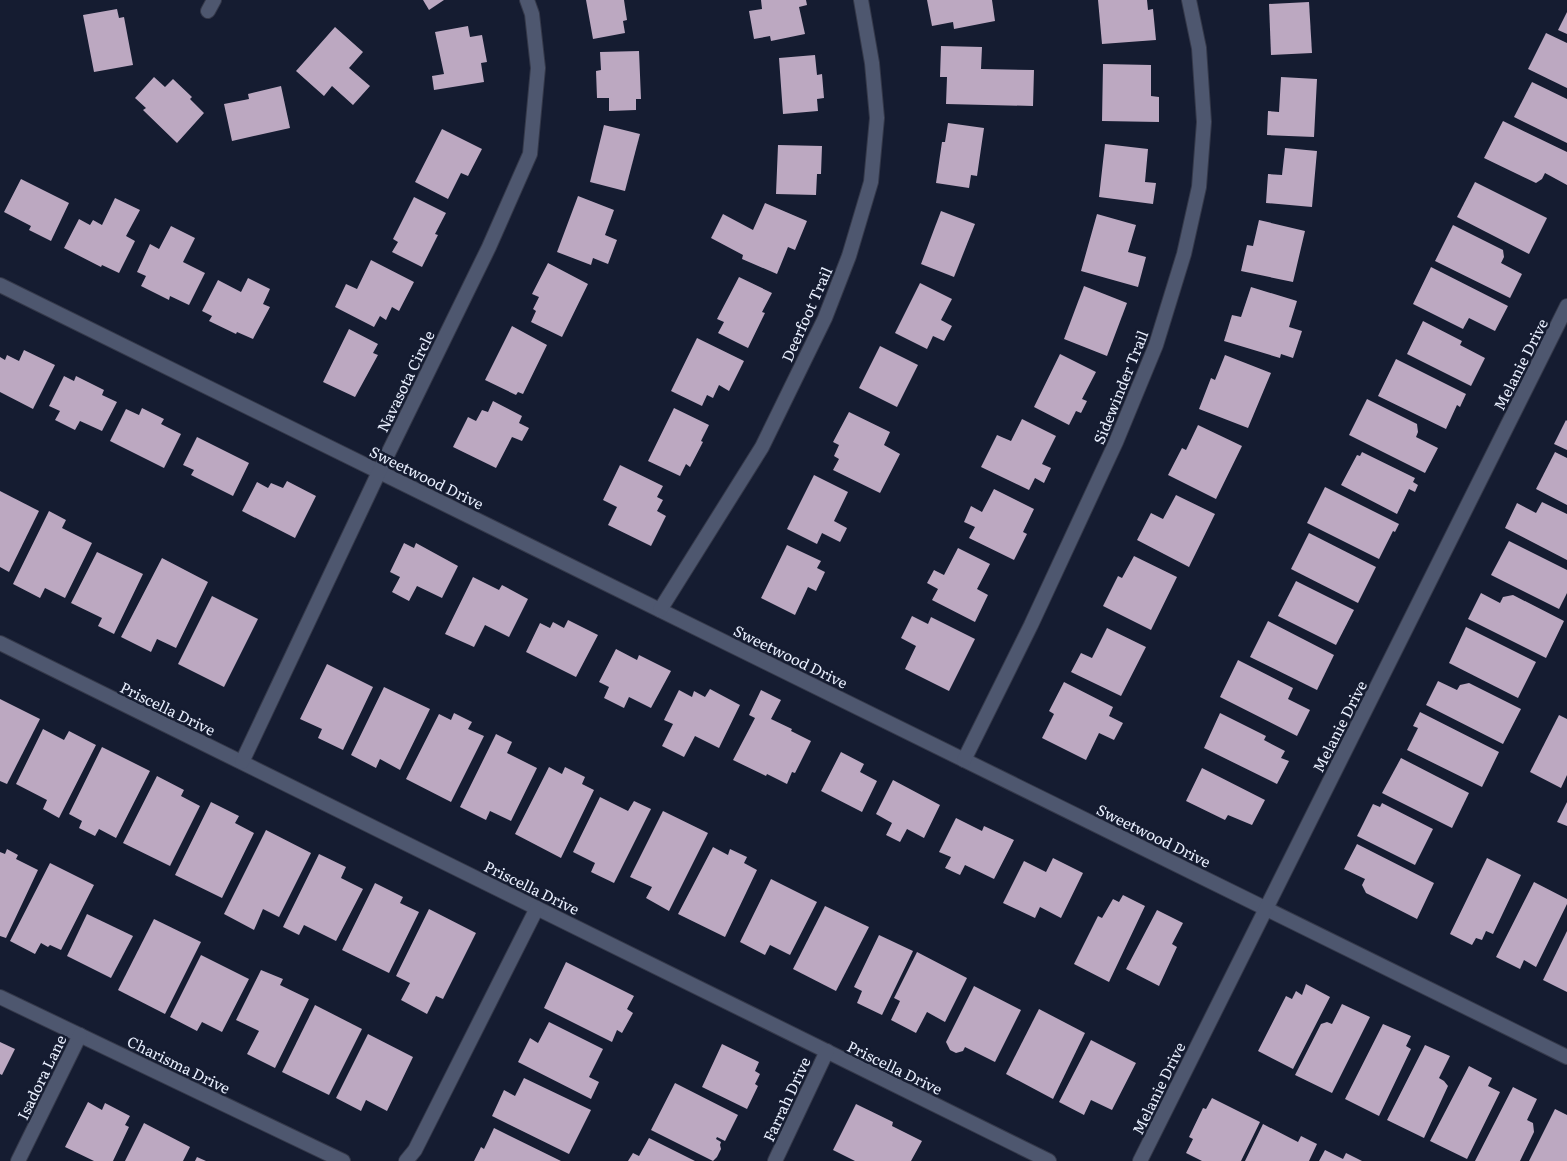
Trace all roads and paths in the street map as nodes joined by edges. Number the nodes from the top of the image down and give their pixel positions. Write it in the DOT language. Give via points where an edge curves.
graph roads {
  1 [pos="527,0"];
  2 [pos="861,0"];
  3 [pos="1189,0"];
  4 [pos="0,285"];
  5 [pos="1567,306"];
  6 [pos="379,472"];
  7 [pos="660,610"];
  8 [pos="0,643"];
  9 [pos="964,760"];
  10 [pos="242,762"];
  11 [pos="537,908"];
  12 [pos="1266,908"];
  13 [pos="0,997"];
  14 [pos="80,1035"];
  15 [pos="827,1051"];
  16 [pos="1567,1057"];
  17 [pos="18,1161"];
  18 [pos="343,1161"];
  19 [pos="406,1161"];
  20 [pos="775,1161"];
  21 [pos="1049,1161"];
  22 [pos="1140,1161"];
  1 -- 6 [label="street, Navasota Circle" via="532,14 538,68 530,154"];
  2 -- 7 [label="street, Deerfoot Trail" via="877,118 871,182 849,256 825,318 762,446"];
  3 -- 9 [label="street, Sidewinder Trail" via="1199,48 1204,122 1199,187 1184,254 1156,345 1116,442"];
  4 -- 6 [label="street, Sweetwood Drive"];
  5 -- 12 [label="street, Melanie Drive"];
  6 -- 7 [label="street, Sweetwood Drive"];
  6 -- 10 [label="street, Navasota Circle"];
  7 -- 9 [label="street, Sweetwood Drive"];
  8 -- 10 [label="street, Priscella Drive"];
  9 -- 12 [label="street, Sweetwood Drive"];
  10 -- 11 [label="street, Priscella Drive"];
  11 -- 15 [label="street, Priscella Drive"];
  11 -- 19 [label="street" via="415,1150"];
  12 -- 16 [label="street, Sweetwood Drive"];
  12 -- 22 [label="street, Melanie Drive"];
  13 -- 14 [label="street, Charisma Drive"];
  14 -- 17 [label="street, Isadora Lane"];
  14 -- 18 [label="street, Charisma Drive"];
  15 -- 20 [label="street, Farrah Drive"];
  15 -- 21 [label="street, Priscella Drive"];
}
